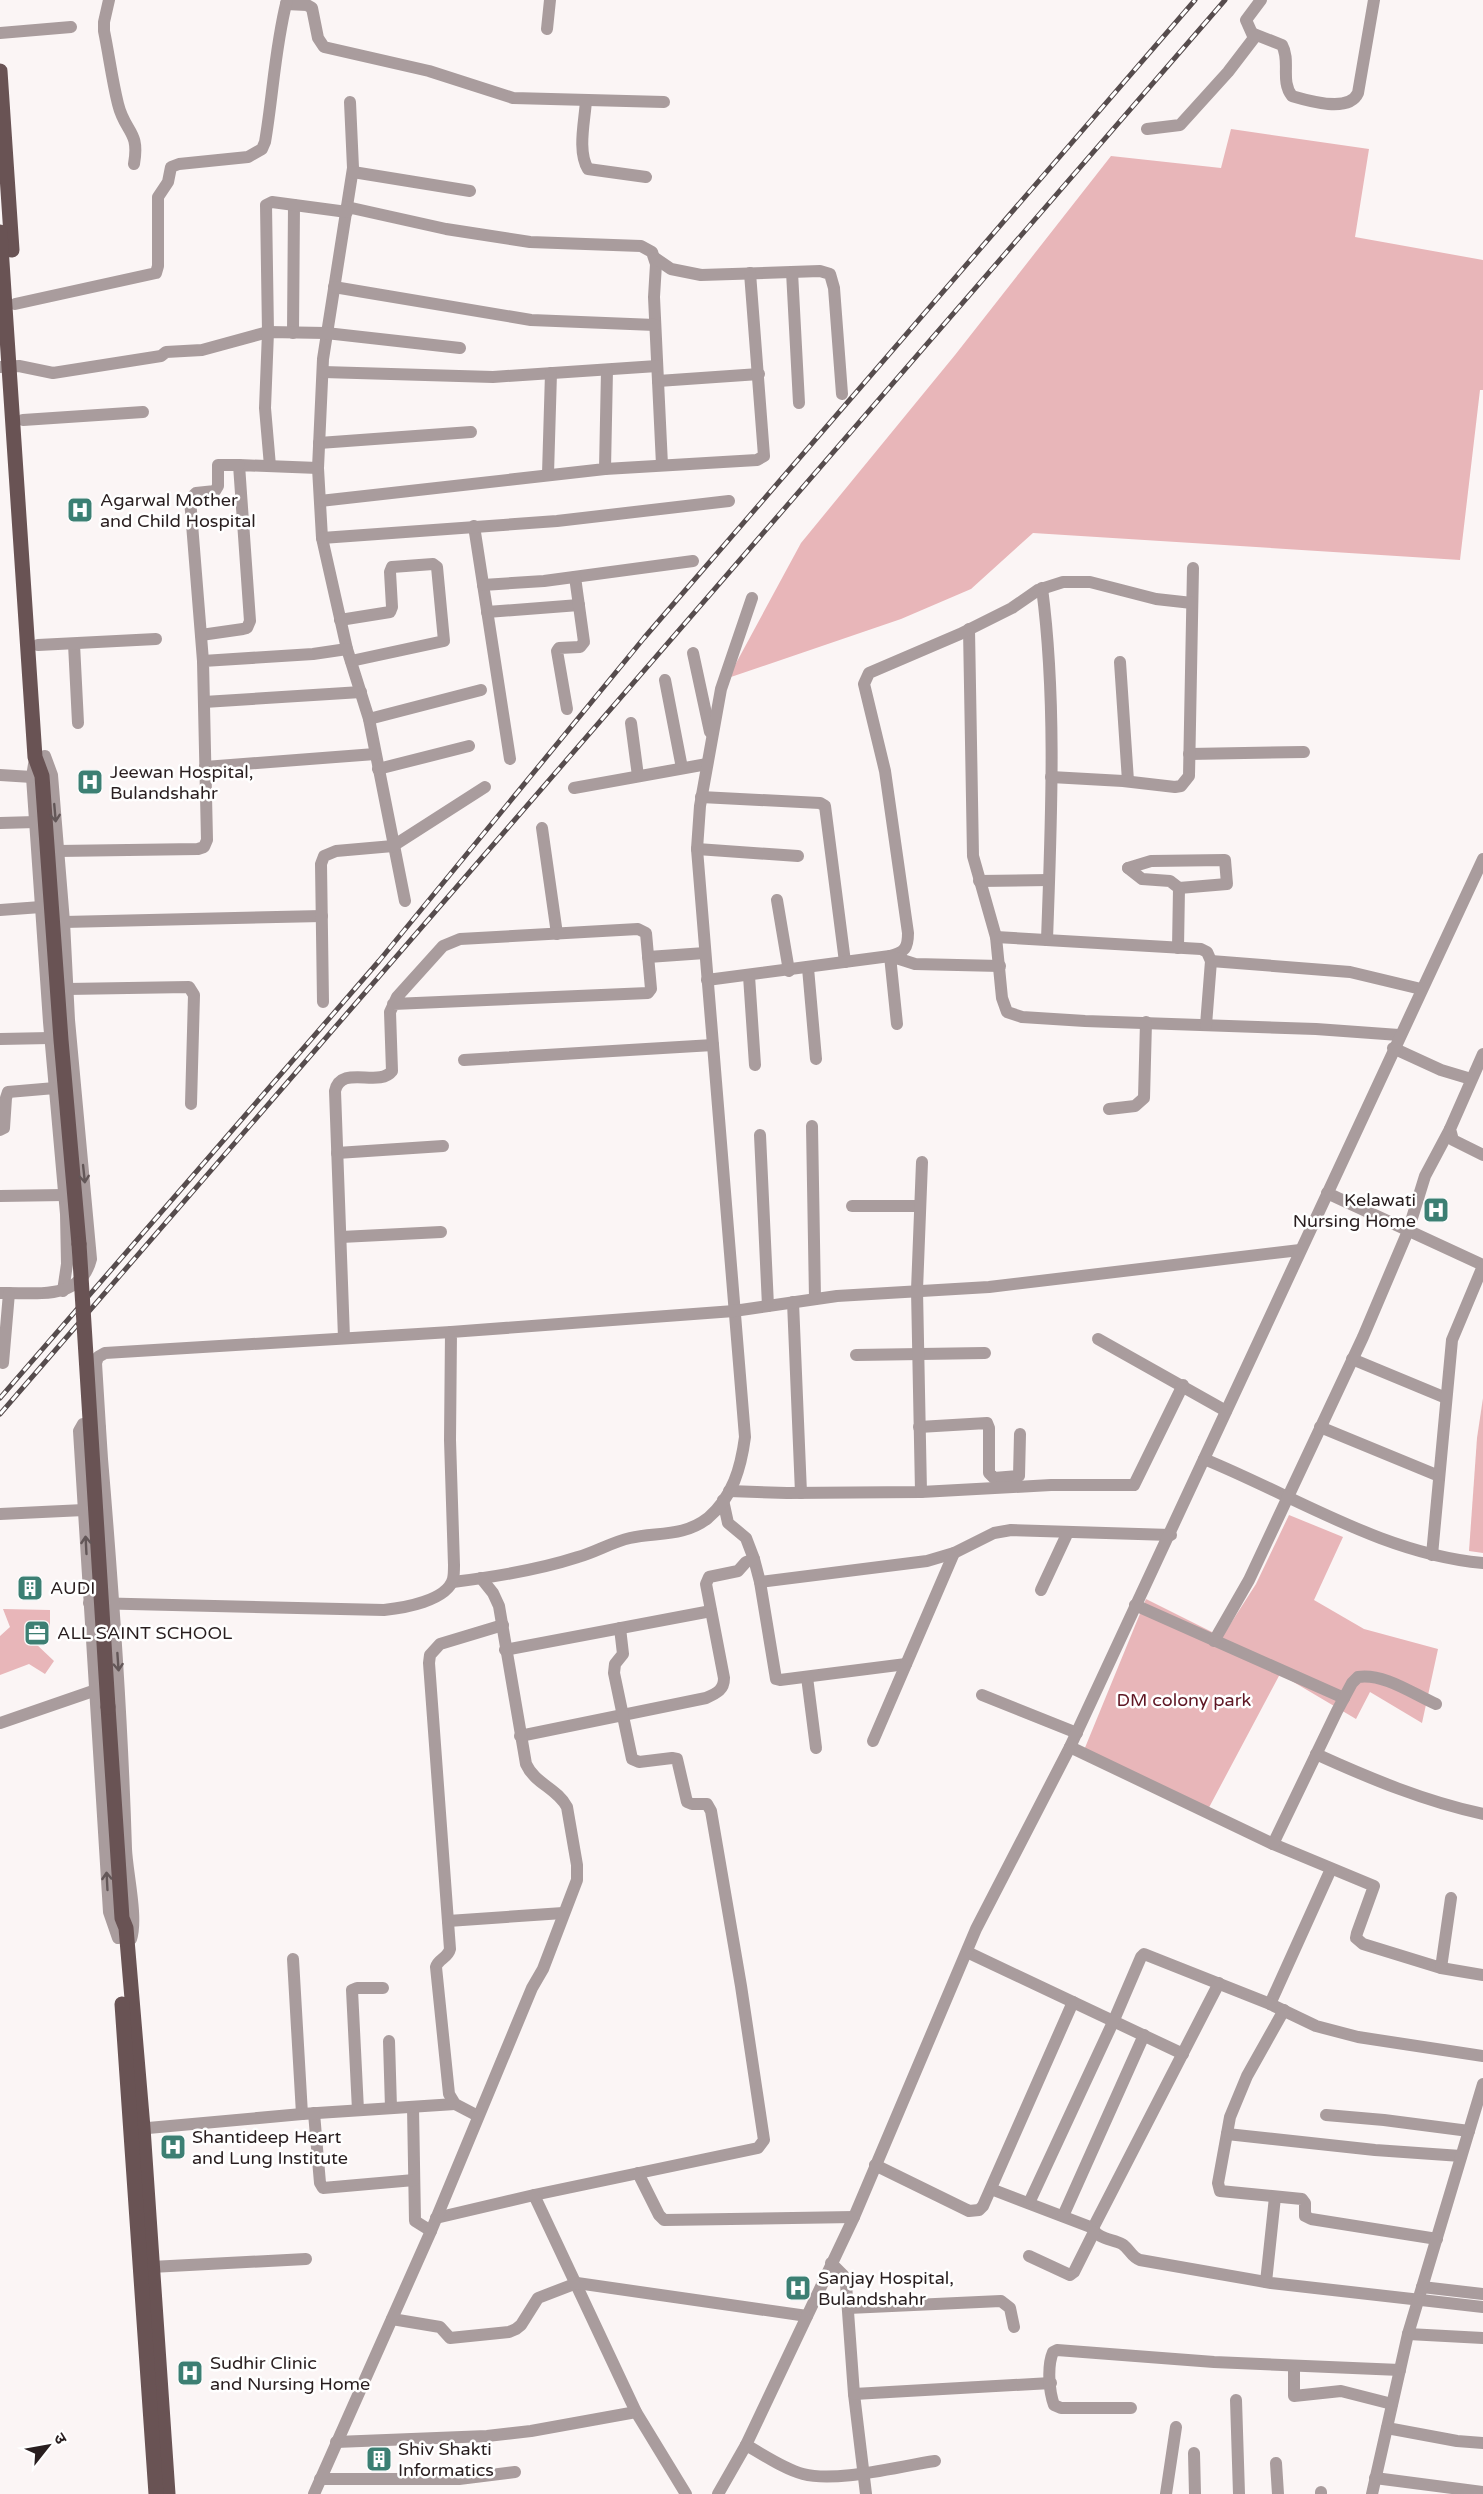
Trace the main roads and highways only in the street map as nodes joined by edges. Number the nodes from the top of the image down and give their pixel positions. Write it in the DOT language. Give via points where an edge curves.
graph roads {
  1 [pos="0,71"];
  2 [pos="0,232"];
  3 [pos="9,366"];
  4 [pos="40,756"];
  5 [pos="137,2129"];
  6 [pos="156,2494"];
  7 [pos="168,2494"];
  1 -- 3 [label="main road" via="15,304"];
  2 -- 3 [label="main road"];
  3 -- 4 [label="main road"];
  3 -- 4 [label="main road" via="23,420 38,645"];
  4 -- 5 [label="main road, bridge" via="37,777 79,1244"];
  5 -- 6 [label="main road"];
  5 -- 7 [label="main road" via="152,2267"];
}
